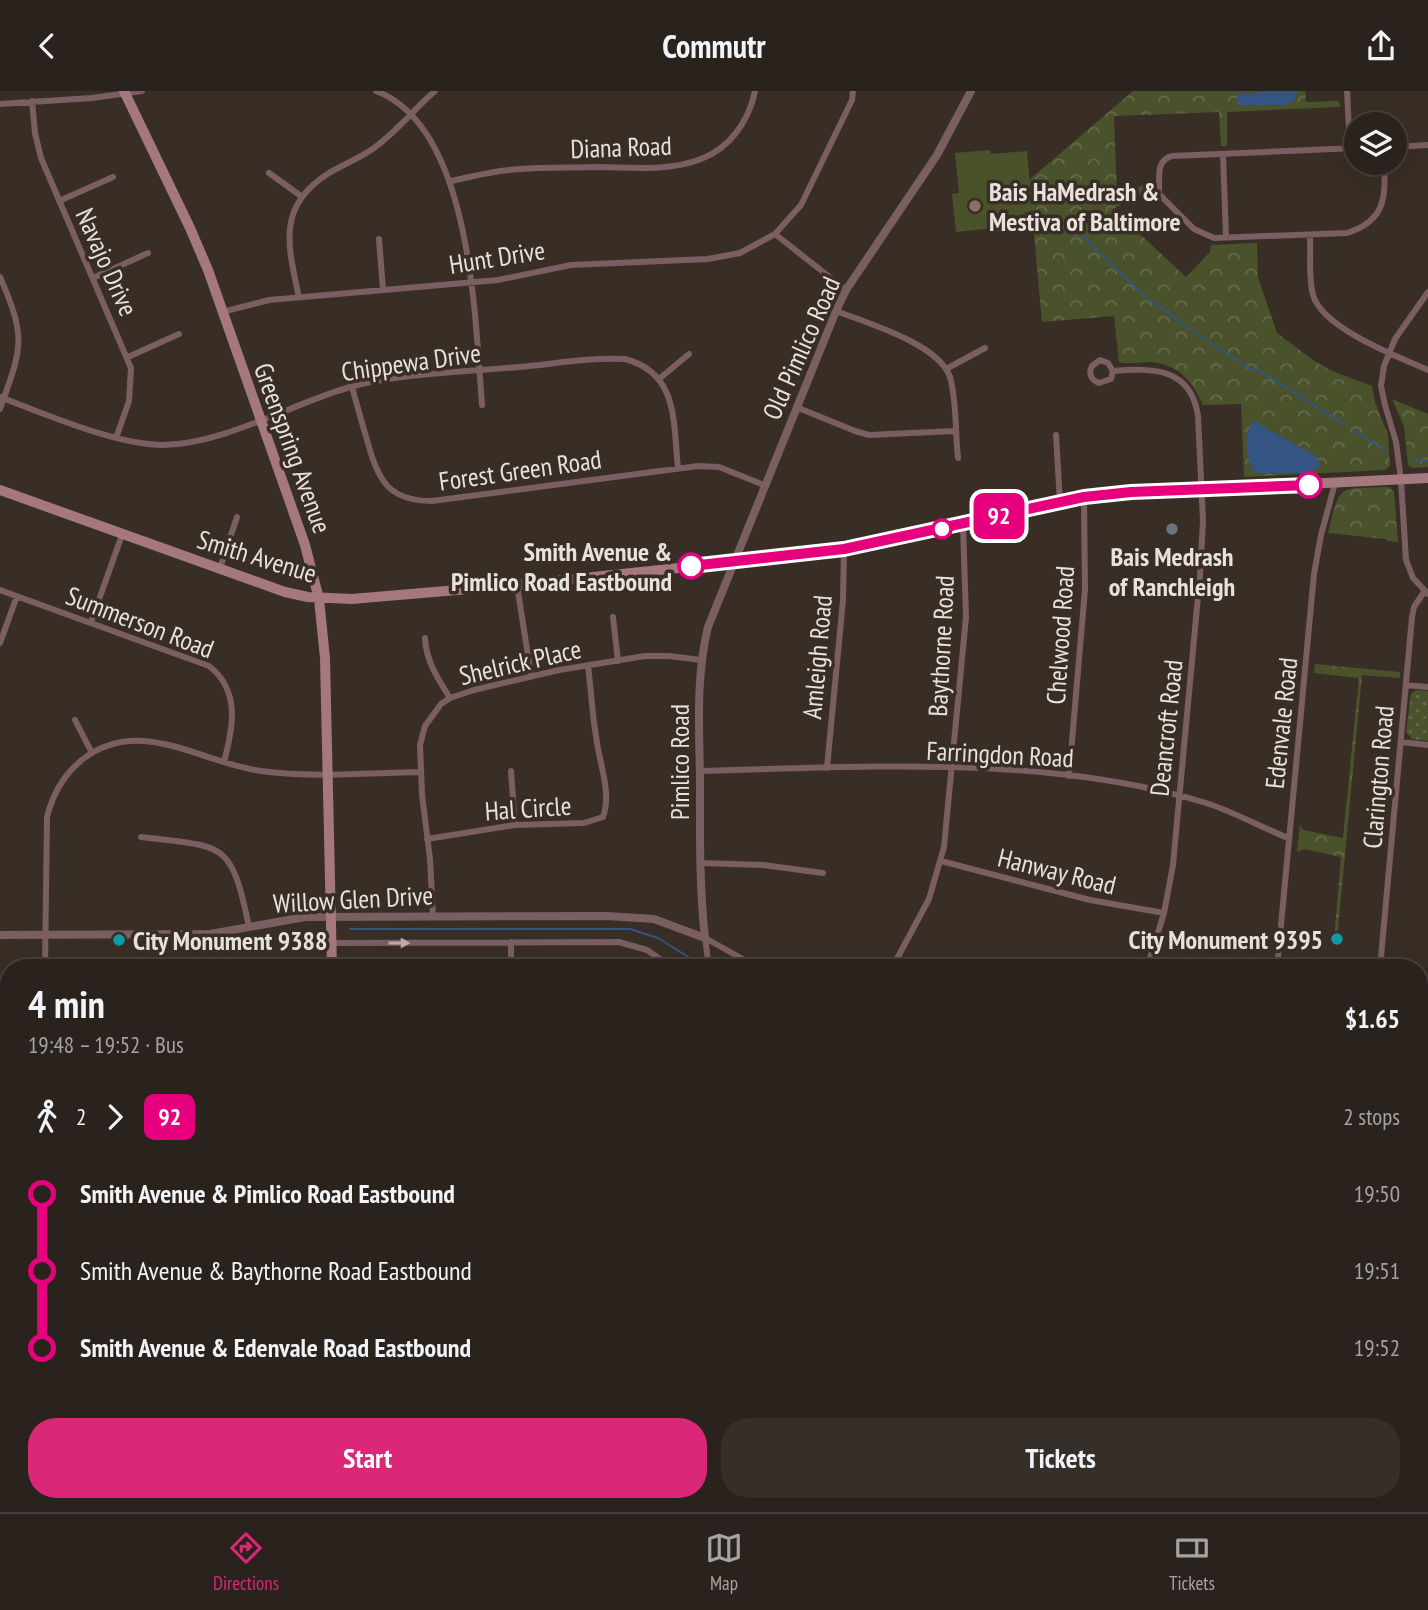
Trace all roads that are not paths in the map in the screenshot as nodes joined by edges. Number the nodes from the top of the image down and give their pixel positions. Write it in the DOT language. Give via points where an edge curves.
graph roads {
  1 [pos="124,91"];
  2 [pos="142,91"];
  3 [pos="376,91"];
  4 [pos="435,91"];
  5 [pos="755,91"];
  6 [pos="853,91"];
  7 [pos="971,91"];
  8 [pos="1347,91"];
  9 [pos="32,101"];
  10 [pos="0,104"];
  11 [pos="1349,112"];
  12 [pos="412,115"];
  13 [pos="1428,145"];
  14 [pos="1407,146"];
  15 [pos="1344,149"];
  16 [pos="1223,154"];
  17 [pos="269,173"];
  18 [pos="1384,175"];
  19 [pos="113,177"];
  20 [pos="451,181"];
  21 [pos="302,196"];
  22 [pos="59,201"];
  23 [pos="775,234"];
  24 [pos="1310,235"];
  25 [pos="1226,237"];
  26 [pos="379,239"];
  27 [pos="148,253"];
  28 [pos="0,277"];
  29 [pos="93,278"];
  30 [pos="471,283"];
  31 [pos="383,290"];
  32 [pos="846,290"];
  33 [pos="1428,292"];
  34 [pos="299,297"];
  35 [pos="836,311"];
  36 [pos="222,312"];
  37 [pos="179,334"];
  38 [pos="985,348"];
  39 [pos="1388,353"];
  40 [pos="689,354"];
  41 [pos="128,357"];
  42 [pos="946,369"];
  43 [pos="479,370"];
  44 [pos="1428,370"];
  45 [pos="1113,371"];
  46 [pos="659,379"];
  47 [pos="352,387"];
  48 [pos="2,398"];
  49 [pos="482,405"];
  50 [pos="796,407"];
  51 [pos="0,409"];
  52 [pos="260,419"];
  53 [pos="955,431"];
  54 [pos="1056,435"];
  55 [pos="116,438"];
  56 [pos="958,458"];
  57 [pos="678,468"];
  58 [pos="1428,478"];
  59 [pos="1401,480"];
  60 [pos="1335,484"];
  61 [pos="764,485"];
  62 [pos="1202,489"];
  63 [pos="0,490"];
  64 [pos="1084,497"];
  65 [pos="1060,502"];
  66 [pos="237,517"];
  67 [pos="963,525"];
  68 [pos="122,535"];
  69 [pos="844,549"];
  70 [pos="734,562"];
  71 [pos="220,568"];
  72 [pos="517,585"];
  73 [pos="0,590"];
  74 [pos="1426,593"];
  75 [pos="17,596"];
  76 [pos="320,599"];
  77 [pos="613,617"];
  78 [pos="91,622"];
  79 [pos="425,638"];
  80 [pos="0,643"];
  81 [pos="701,660"];
  82 [pos="618,661"];
  83 [pos="588,665"];
  84 [pos="531,675"];
  85 [pos="1406,685"];
  86 [pos="1428,687"];
  87 [pos="450,698"];
  88 [pos="75,720"];
  89 [pos="1401,742"];
  90 [pos="1428,745"];
  91 [pos="92,753"];
  92 [pos="225,762"];
  93 [pos="827,768"];
  94 [pos="952,768"];
  95 [pos="511,771"];
  96 [pos="699,771"];
  97 [pos="421,772"];
  98 [pos="327,773"];
  99 [pos="1069,776"];
  100 [pos="1179,796"];
  101 [pos="515,825"];
  102 [pos="141,837"];
  103 [pos="1288,838"];
  104 [pos="427,839"];
  105 [pos="941,861"];
  106 [pos="700,863"];
  107 [pos="823,873"];
  108 [pos="1164,913"];
  109 [pos="330,916"];
  110 [pos="433,916"];
  111 [pos="249,927"];
  112 [pos="0,935"];
  113 [pos="45,935"];
  114 [pos="705,938"];
  115 [pos="511,942"];
  116 [pos="331,943"];
  117 [pos="898,958"];
  118 [pos="46,959"];
  119 [pos="332,959"];
  120 [pos="511,959"];
  121 [pos="660,959"];
  122 [pos="708,959"];
  123 [pos="743,959"];
  124 [pos="1150,959"];
  125 [pos="1278,959"];
  126 [pos="1381,959"];
  1 -- 2 [label="street"];
  1 -- 9 [label="street" via="92,98"];
  1 -- 36 [label="main road, Greenspring Avenue" via="190,228"];
  3 -- 12 [label="street"];
  4 -- 12 [label="street"];
  5 -- 20 [label="street, Diana Road" via="748,114 733,137 712,154 689,163 528,168"];
  6 -- 23 [label="street" via="810,189"];
  7 -- 32 [label="street, Old Pimlico Road" via="931,163"];
  8 -- 11 [label="street"];
  9 -- 10 [label="street"];
  9 -- 22 [label="street, Navajo Drive" via="37,146"];
  12 -- 20 [label="street" via="437,149"];
  12 -- 21 [label="street" via="383,142 319,179"];
  13 -- 14 [label="street"];
  15 -- 16 [label="street"];
  16 -- 25 [label="street"];
  16 -- 25 [label="street" via="1165,158 1159,194 1194,229 1214,238"];
  17 -- 21 [label="street"];
  18 -- 24 [label="street" via="1384,199 1372,221 1347,233"];
  19 -- 22 [label="street"];
  20 -- 30 [label="street"];
  21 -- 34 [label="street" via="291,216 288,235"];
  22 -- 29 [label="street, Navajo Drive"];
  23 -- 30 [label="street, Hunt Drive" via="740,253 718,258 571,265"];
  23 -- 32 [label="street"];
  24 -- 25 [label="street"];
  24 -- 39 [label="street" via="1311,285 1317,304 1334,323"];
  26 -- 31 [label="street"];
  27 -- 29 [label="street"];
  28 -- 48 [label="street" via="20,338"];
  29 -- 41 [label="street, Navajo Drive"];
  30 -- 31 [label="street, Hunt Drive"];
  30 -- 43 [label="street"];
  31 -- 34 [label="street, Hunt Drive"];
  32 -- 35 [label="street, Old Pimlico Road"];
  33 -- 39 [label="street"];
  34 -- 36 [label="street, Hunt Drive"];
  35 -- 42 [label="street" via="926,349"];
  35 -- 50 [label="street, Old Pimlico Road"];
  36 -- 52 [label="main road, Greenspring Avenue"];
  37 -- 41 [label="street"];
  38 -- 42 [label="street"];
  39 -- 44 [label="street"];
  39 -- 59 [label="street" via="1382,395 1395,433"];
  40 -- 46 [label="street"];
  41 -- 55 [label="street, Navajo Drive" via="131,389"];
  42 -- 53 [label="street"];
  43 -- 46 [label="street, Chippewa Drive" via="615,358 644,366"];
  43 -- 47 [label="street, Chippewa Drive"];
  43 -- 49 [label="street"];
  45 -- 62 [label="street, Deancroft Road" via="1157,370 1185,386 1197,406"];
  46 -- 57 [label="street" via="671,404"];
  47 -- 52 [label="street, Chippewa Drive"];
  47 -- 57 [label="street, Forest Green Road" via="378,474 391,490 409,499 432,501"];
  48 -- 51 [label="street"];
  48 -- 55 [label="street, Chippewa Drive"];
  50 -- 53 [label="street" via="869,435"];
  50 -- 61 [label="street, Old Pimlico Road"];
  52 -- 55 [label="street, Chippewa Drive" via="178,444"];
  52 -- 76 [label="main road, Greenspring Avenue"];
  53 -- 56 [label="street"];
  54 -- 65 [label="street"];
  57 -- 61 [label="street, Forest Green Road" via="719,467"];
  58 -- 59 [label="main road, Smith Avenue"];
  59 -- 60 [label="main road, Smith Avenue"];
  59 -- 74 [label="street" via="1406,560"];
  60 -- 62 [label="main road, Smith Avenue"];
  60 -- 103 [label="street, Edenvale Road" via="1314,574"];
  61 -- 70 [label="street, Old Pimlico Road"];
  62 -- 64 [label="main road, Smith Avenue"];
  62 -- 100 [label="street, Deancroft Road" via="1200,575"];
  63 -- 68 [label="main road, Smith Avenue"];
  64 -- 65 [label="main road, Smith Avenue"];
  64 -- 99 [label="street, Chelwood Road" via="1085,589"];
  65 -- 67 [label="main road, Smith Avenue"];
  66 -- 71 [label="street"];
  67 -- 69 [label="main road, Smith Avenue"];
  67 -- 94 [label="street, Baythorne Road" via="966,617"];
  68 -- 71 [label="main road, Smith Avenue"];
  68 -- 78 [label="street"];
  69 -- 70 [label="main road, Smith Avenue"];
  69 -- 93 [label="street, Amleigh Road"];
  70 -- 72 [label="main road, Smith Avenue"];
  70 -- 81 [label="street, Pimlico Road" via="715,605"];
  71 -- 76 [label="main road, Smith Avenue" via="285,592"];
  72 -- 76 [label="main road, Smith Avenue"];
  72 -- 84 [label="street"];
  73 -- 75 [label="street, Summerson Road"];
  74 -- 85 [label="street, Clarington Road" via="1414,607"];
  75 -- 78 [label="street, Summerson Road"];
  75 -- 80 [label="street"];
  76 -- 98 [label="main road, Greenspring Avenue"];
  77 -- 82 [label="street"];
  78 -- 92 [label="street, Summerson Road" via="200,661 217,672 228,688 232,707"];
  79 -- 87 [label="street" via="428,657"];
  81 -- 82 [label="street, Shelrick Place" via="657,656"];
  81 -- 96 [label="street, Pimlico Road"];
  82 -- 83 [label="street, Shelrick Place"];
  83 -- 84 [label="street, Shelrick Place"];
  83 -- 101 [label="street, Hal Circle" via="607,793 603,817 584,823"];
  84 -- 87 [label="street, Shelrick Place"];
  85 -- 86 [label="street"];
  85 -- 89 [label="street, Clarington Road"];
  87 -- 97 [label="street, Shelrick Place" via="425,726"];
  88 -- 91 [label="street"];
  89 -- 90 [label="street"];
  89 -- 126 [label="street, Clarington Road"];
  91 -- 92 [label="street" via="117,743 152,740"];
  91 -- 113 [label="street" via="68,773 50,807"];
  92 -- 98 [label="street" via="257,771"];
  93 -- 94 [label="street, Farringdon Road"];
  93 -- 96 [label="street, Farringdon Road"];
  94 -- 99 [label="street, Farringdon Road"];
  94 -- 105 [label="street, Baythorne Road"];
  95 -- 101 [label="street"];
  96 -- 106 [label="street, Pimlico Road"];
  97 -- 98 [label="street"];
  97 -- 104 [label="street, Shelrick Place"];
  98 -- 109 [label="main road, Greenspring Avenue"];
  99 -- 100 [label="street, Farringdon Road"];
  100 -- 103 [label="street, Farringdon Road" via="1215,806"];
  100 -- 108 [label="street, Deancroft Road"];
  101 -- 104 [label="street, Hal Circle"];
  102 -- 111 [label="street" via="204,845 228,859 237,876"];
  103 -- 125 [label="street, Edenvale Road"];
  104 -- 110 [label="street, Shelrick Place"];
  105 -- 108 [label="street, Hanway Road" via="1090,900"];
  105 -- 117 [label="street, Baythorne Road" via="929,898"];
  106 -- 107 [label="street"];
  106 -- 114 [label="street, Pimlico Road"];
  108 -- 124 [label="street, Deancroft Road"];
  109 -- 110 [label="street, Willow Glen Drive"];
  109 -- 111 [label="street, Willow Glen Drive"];
  109 -- 116 [label="main road, Greenspring Avenue"];
  110 -- 114 [label="street, Willow Glen Drive" via="640,916"];
  111 -- 113 [label="street, Willow Glen Drive" via="192,935"];
  112 -- 113 [label="street, Willow Glen Drive"];
  113 -- 118 [label="street"];
  114 -- 122 [label="street, Pimlico Road"];
  114 -- 123 [label="street"];
  116 -- 115 [label="street, Willow Glen Drive, one-way"];
  115 -- 120 [label="street"];
  115 -- 121 [label="street, Willow Glen Drive" via="629,943"];
  116 -- 119 [label="main road, Greenspring Avenue"];
}
